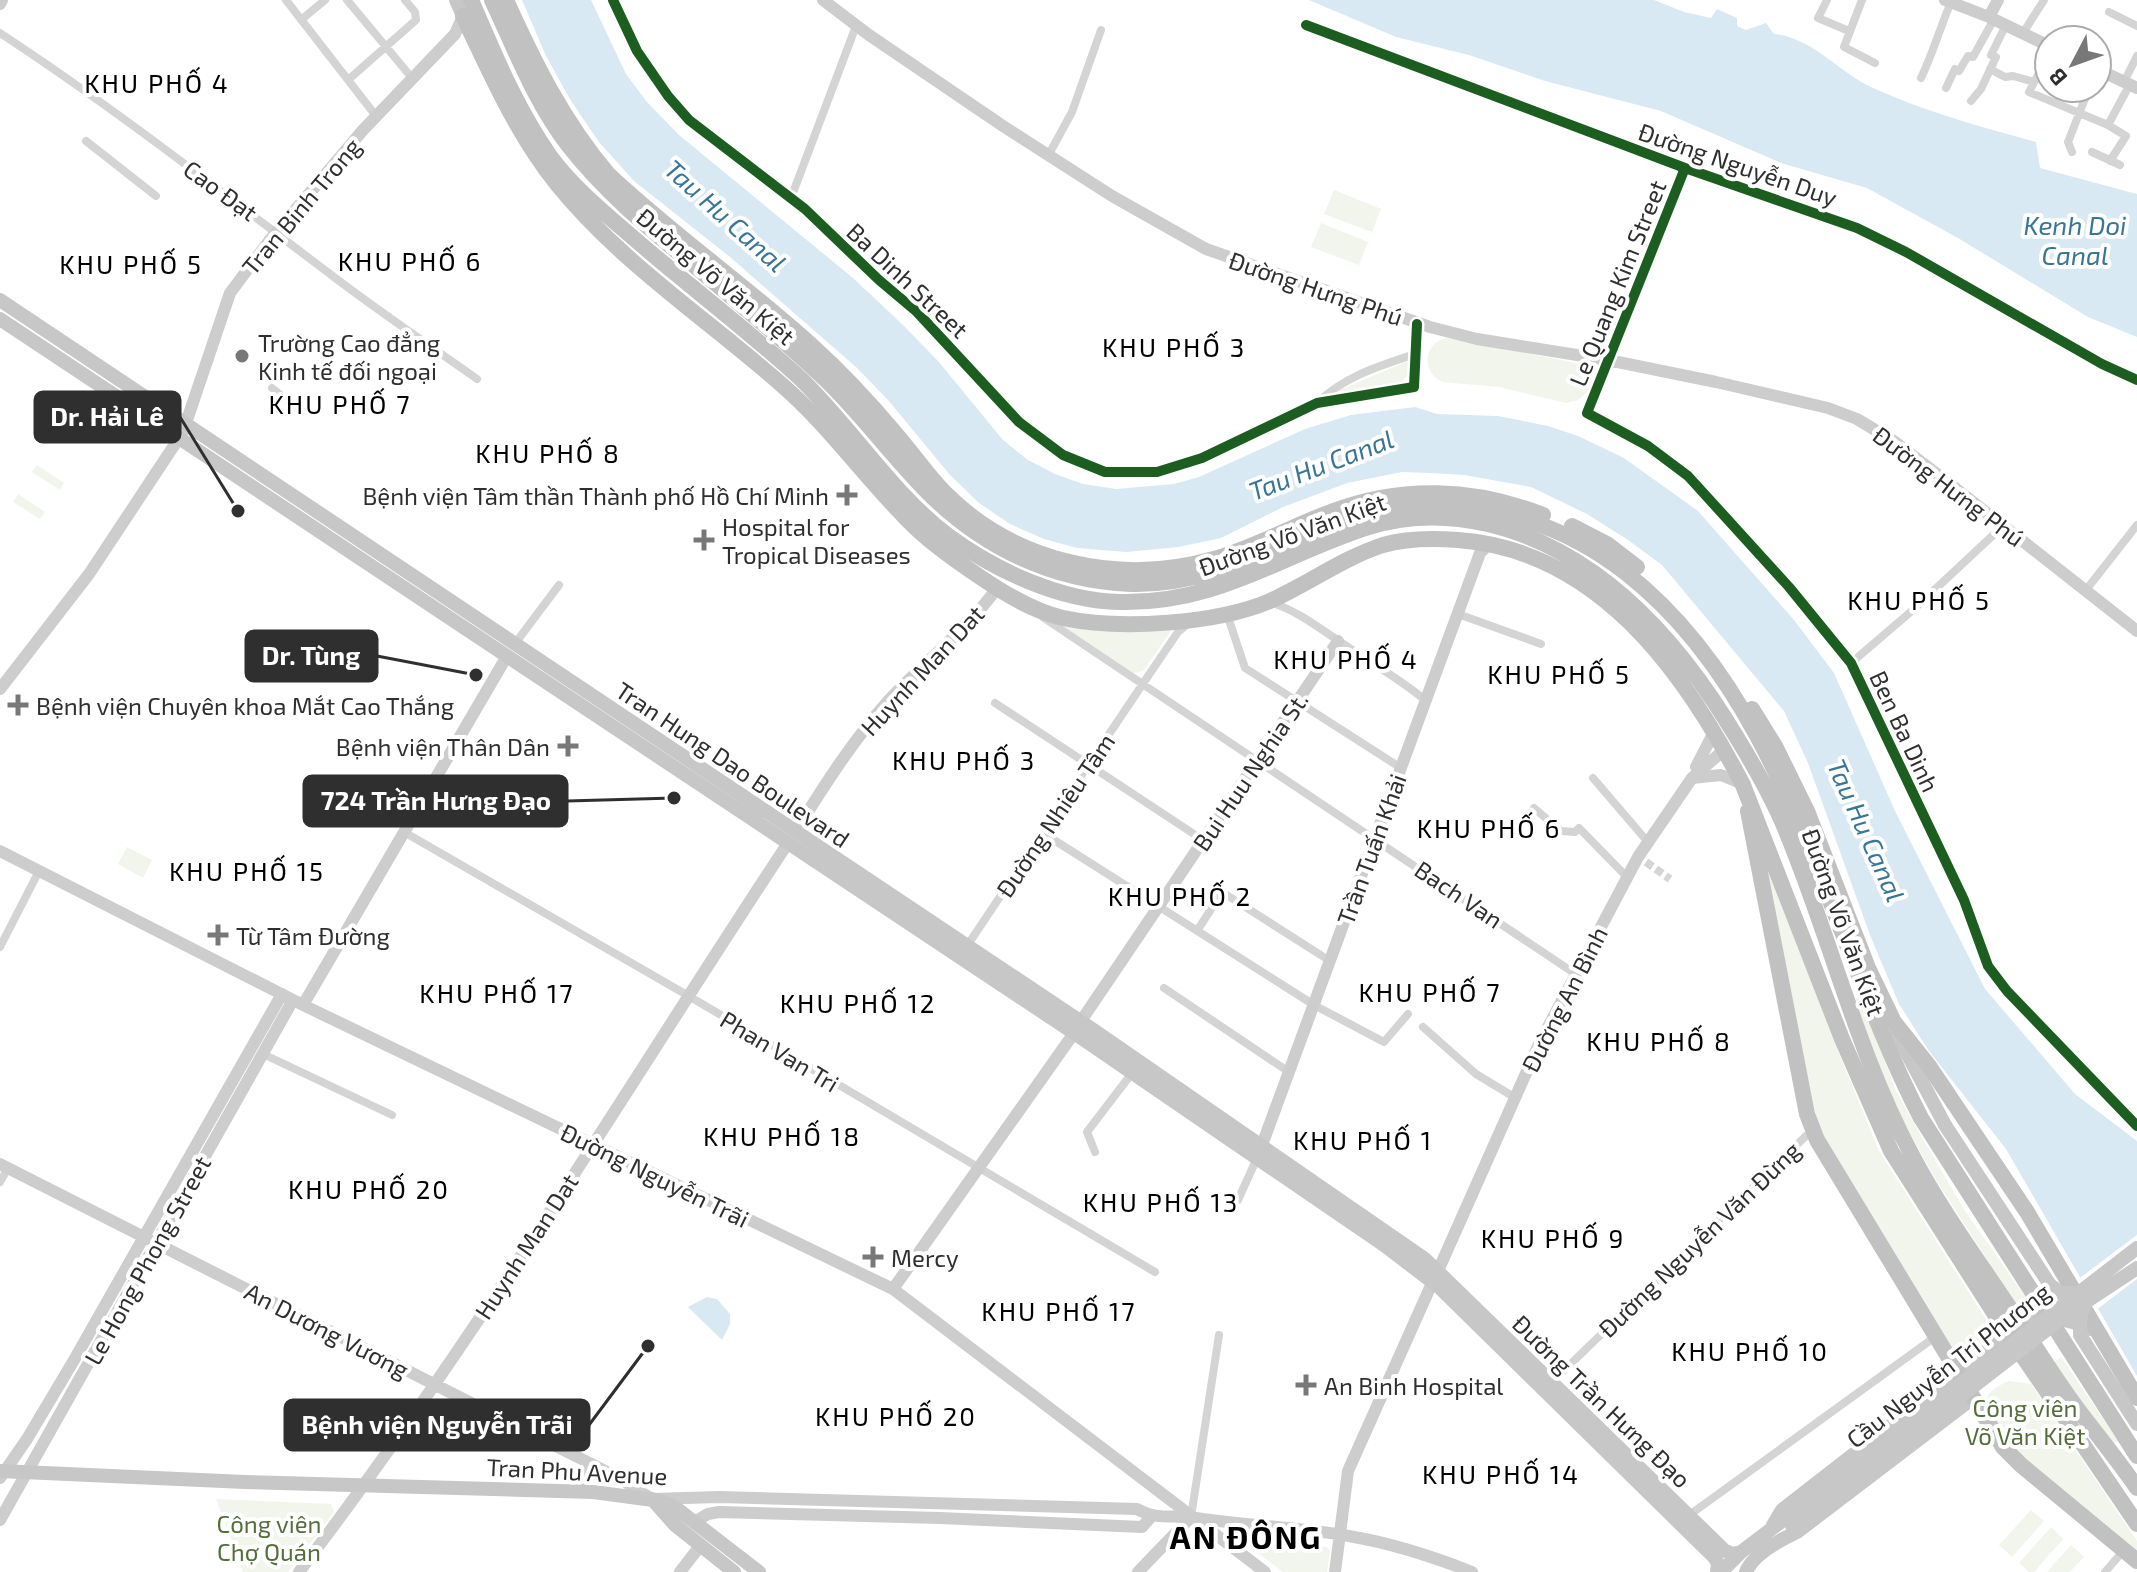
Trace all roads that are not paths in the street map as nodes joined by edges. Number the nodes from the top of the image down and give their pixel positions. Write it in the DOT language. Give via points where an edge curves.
graph roads {
  1 [pos="286,0"];
  2 [pos="325,0"];
  3 [pos="347,0"];
  4 [pos="492,0"];
  5 [pos="506,0"];
  6 [pos="613,0"];
  7 [pos="823,0"];
  8 [pos="1827,0"];
  9 [pos="1862,0"];
  10 [pos="1998,0"];
  11 [pos="2044,0"];
  12 [pos="1948,1"];
  13 [pos="410,2"];
  14 [pos="463,5"];
  15 [pos="2109,12"];
  16 [pos="301,20"];
  17 [pos="1996,20"];
  18 [pos="1306,25"];
  19 [pos="856,26"];
  20 [pos="2137,26"];
  21 [pos="1101,30"];
  22 [pos="1849,31"];
  23 [pos="0,33"];
  24 [pos="2023,33"];
  25 [pos="464,34"];
  26 [pos="2033,38"];
  27 [pos="387,47"];
  28 [pos="2137,56"];
  29 [pos="1875,63"];
  30 [pos="1990,69"];
  31 [pos="412,78"];
  32 [pos="1921,78"];
  33 [pos="348,80"];
  34 [pos="2033,82"];
  35 [pos="2130,85"];
  36 [pos="1946,88"];
  37 [pos="1971,101"];
  38 [pos="2058,104"];
  39 [pos="2082,104"];
  40 [pos="2078,112"];
  41 [pos="376,116"];
  42 [pos="2108,125"];
  43 [pos="86,141"];
  44 [pos="2072,152"];
  45 [pos="2092,152"];
  46 [pos="1048,156"];
  47 [pos="1685,168"];
  48 [pos="156,196"];
  49 [pos="791,198"];
  50 [pos="277,232"];
  51 [pos="0,300"];
  52 [pos="0,319"];
  53 [pos="1417,324"];
  54 [pos="1415,354"];
  55 [pos="1608,360"];
  56 [pos="94,372"];
  57 [pos="477,379"];
  58 [pos="2137,380"];
  59 [pos="272,388"];
  60 [pos="1317,403"];
  61 [pos="297,408"];
  62 [pos="1587,413"];
  63 [pos="183,432"];
  64 [pos="2004,525"];
  65 [pos="2137,525"];
  66 [pos="1482,546"];
  67 [pos="1015,558"];
  68 [pos="559,585"];
  69 [pos="997,588"];
  70 [pos="2086,590"];
  71 [pos="1285,600"];
  72 [pos="1020,601"];
  73 [pos="1227,614"];
  74 [pos="1458,614"];
  75 [pos="1196,619"];
  76 [pos="2136,629"];
  77 [pos="1338,641"];
  78 [pos="1541,644"];
  79 [pos="511,651"];
  80 [pos="1851,663"];
  81 [pos="1142,685"];
  82 [pos="0,689"];
  83 [pos="1297,701"];
  84 [pos="1426,701"];
  85 [pos="995,703"];
  86 [pos="1721,712"];
  87 [pos="1714,732"];
  88 [pos="1745,737"];
  89 [pos="1257,761"];
  90 [pos="1088,766"];
  91 [pos="1401,768"];
  92 [pos="1593,778"];
  93 [pos="1692,778"];
  94 [pos="1746,791"];
  95 [pos="1534,808"];
  96 [pos="404,832"];
  97 [pos="1043,833"];
  98 [pos="792,837"];
  99 [pos="1375,839"];
  100 [pos="1203,840"];
  101 [pos="1647,841"];
  102 [pos="0,851"];
  103 [pos="39,871"];
  104 [pos="1627,877"];
  105 [pos="1159,907"];
  106 [pos="1839,927"];
  107 [pos="1197,931"];
  108 [pos="0,947"];
  109 [pos="963,951"];
  110 [pos="1330,961"];
  111 [pos="1868,968"];
  112 [pos="1574,973"];
  113 [pos="1164,988"];
  114 [pos="687,995"];
  115 [pos="292,999"];
  116 [pos="1314,1005"];
  117 [pos="1408,1014"];
  118 [pos="1894,1022"];
  119 [pos="1078,1027"];
  120 [pos="1423,1027"];
  121 [pos="263,1054"];
  122 [pos="1289,1072"];
  123 [pos="1132,1073"];
  124 [pos="1514,1097"];
  125 [pos="2132,1113"];
  126 [pos="392,1115"];
  127 [pos="2137,1126"];
  128 [pos="1812,1130"];
  129 [pos="593,1144"];
  130 [pos="1095,1152"];
  131 [pos="1259,1152"];
  132 [pos="4,1166"];
  133 [pos="978,1168"];
  134 [pos="0,1182"];
  135 [pos="1238,1200"];
  136 [pos="144,1237"];
  137 [pos="157,1244"];
  138 [pos="2137,1248"];
  139 [pos="2137,1268"];
  140 [pos="1155,1272"];
  141 [pos="1435,1276"];
  142 [pos="893,1289"];
  143 [pos="2082,1297"];
  144 [pos="2051,1319"];
  145 [pos="2014,1329"];
  146 [pos="1219,1335"];
  147 [pos="1935,1337"];
  148 [pos="2103,1339"];
  149 [pos="1957,1373"];
  150 [pos="435,1384"];
  151 [pos="1548,1386"];
  152 [pos="1936,1389"];
  153 [pos="1973,1398"];
  154 [pos="2137,1398"];
  155 [pos="1952,1413"];
  156 [pos="2137,1424"];
  157 [pos="2137,1456"];
  158 [pos="586,1461"];
  159 [pos="27,1472"];
  160 [pos="1,1473"];
  161 [pos="365,1486"];
  162 [pos="2137,1488"];
  163 [pos="579,1491"];
  164 [pos="652,1499"];
  165 [pos="898,1510"];
  166 [pos="1688,1516"];
  167 [pos="1191,1517"];
  168 [pos="0,1520"];
  169 [pos="1784,1523"];
  170 [pos="2137,1524"];
  171 [pos="689,1527"];
  172 [pos="1339,1535"];
  173 [pos="1783,1538"];
  174 [pos="705,1540"];
  175 [pos="1741,1552"];
  176 [pos="2131,1556"];
  177 [pos="299,1572"];
  178 [pos="680,1572"];
  179 [pos="734,1572"];
  180 [pos="759,1572"];
  181 [pos="1138,1572"];
  182 [pos="1265,1572"];
  183 [pos="1335,1572"];
  184 [pos="1472,1572"];
  185 [pos="1719,1572"];
  186 [pos="1746,1572"];
  187 [pos="2105,1572"];
  1 -- 16 [label="street"];
  2 -- 16 [label="street"];
  3 -- 27 [label="street"];
  4 -- 67 [label="highway, Đường Võ Văn Kiệt" via="547,115 605,187 823,378 940,505"];
  5 -- 67 [label="highway, Đường Võ Văn Kiệt" via="553,97 608,174 811,345 945,493 980,520"];
  6 -- 49 [label="street, Ba Dinh Street" via="637,51 668,96 705,133"];
  7 -- 19 [label="street, Đường Hưng Phú"];
  8 -- 22 [label="street" via="1818,18"];
  9 -- 22 [label="street"];
  10 -- 17 [label="street"];
  11 -- 24 [label="street"];
  12 -- 17 [label="street"];
  12 -- 32 [label="street" via="1936,48"];
  13 -- 27 [label="street" via="416,20"];
  14 -- 25 [label="highway, Đường Võ Văn Kiệt"];
  14 -- 67 [label="highway, Đường Võ Văn Kiệt" via="529,123 569,179 798,377 951,538"];
  15 -- 20 [label="street"];
  16 -- 33 [label="street"];
  17 -- 24 [label="street"];
  17 -- 30 [label="street" via="1991,55 1996,57"];
  17 -- 36 [label="street" via="1973,57 1955,69"];
  18 -- 47 [label="street, Đường Nguyễn Duy"];
  19 -- 46 [label="street, Đường Hưng Phú"];
  19 -- 49 [label="street"];
  21 -- 46 [label="street" via="1072,112"];
  22 -- 29 [label="street" via="1844,47"];
  23 -- 50 [label="street, Cao Đạt"];
  24 -- 26 [label="street"];
  25 -- 31 [label="street, Tran Binh Trong"];
  25 -- 69 [label="highway, Đường Võ Văn Kiệt" via="520,131 572,202 629,257 785,387 914,527"];
  27 -- 31 [label="street"];
  27 -- 33 [label="street"];
  28 -- 35 [label="street"];
  30 -- 34 [label="street"];
  30 -- 37 [label="street"];
  31 -- 41 [label="street, Tran Binh Trong"];
  33 -- 41 [label="street"];
  35 -- 42 [label="street"];
  38 -- 40 [label="street"];
  39 -- 40 [label="street"];
  40 -- 42 [label="street"];
  40 -- 44 [label="street" via="2068,142"];
  41 -- 50 [label="street, Tran Binh Trong"];
  42 -- 45 [label="street" via="2126,136 2115,163"];
  43 -- 48 [label="street"];
  46 -- 53 [label="street, Đường Hưng Phú" via="1206,249"];
  47 -- 55 [label="street, Le Quang Kim Street"];
  47 -- 58 [label="street, Đường Nguyễn Duy" via="1882,239"];
  49 -- 60 [label="street, Ba Dinh Street" via="917,312 1019,422 1063,455 1105,472 1157,472 1202,458"];
  50 -- 57 [label="street, Cao Đạt"];
  50 -- 63 [label="street, Tran Binh Trong" via="226,300"];
  51 -- 56 [label="main road, Tran Hung Dao Boulevard"];
  52 -- 56 [label="main road, Tran Hung Dao Boulevard"];
  53 -- 54 [label="street"];
  53 -- 55 [label="street, Đường Hưng Phú"];
  54 -- 60 [label="street, Ba Dinh Street" via="1361,373"];
  54 -- 60 [label="street" via="1414,387"];
  55 -- 62 [label="street, Le Quang Kim Street"];
  55 -- 64 [label="street, Đường Hưng Phú" via="1843,413 1895,442"];
  56 -- 63 [label="main road, Tran Hung Dao Boulevard"];
  59 -- 61 [label="street"];
  62 -- 80 [label="street, Ben Ba Dinh" via="1648,446 1688,476"];
  63 -- 79 [label="main road, Tran Hung Dao Boulevard"];
  63 -- 82 [label="street, Tran Binh Trong" via="89,574"];
  64 -- 70 [label="street, Đường Hưng Phú"];
  64 -- 80 [label="street"];
  65 -- 70 [label="street"];
  66 -- 71 [label="highway, Đường Võ Văn Kiệt" via="1421,539 1386,544"];
  66 -- 74 [label="street, Trần Tuấn Khải"];
  66 -- 87 [label="highway, Đường Võ Văn Kiệt" via="1547,563 1612,605 1663,658"];
  67 -- 69 [label="highway"];
  67 -- 86 [label="highway, Đường Võ Văn Kiệt" via="1088,599 1167,599 1253,576 1383,523 1450,518 1488,524 1554,548 1594,573 1666,637"];
  67 -- 88 [label="highway, Đường Võ Văn Kiệt" via="1084,579 1169,581 1230,568 1343,522 1396,507 1446,504 1500,512 1577,540 1629,575 1707,659"];
  68 -- 79 [label="street"];
  69 -- 72 [label="highway, Đường Võ Văn Kiệt"];
  69 -- 98 [label="street, Huynh Man Dat" via="862,731"];
  70 -- 76 [label="street, Đường Hưng Phú"];
  71 -- 73 [label="highway, Đường Võ Văn Kiệt"];
  71 -- 77 [label="street"];
  72 -- 75 [label="highway, Đường Võ Văn Kiệt" via="1084,621"];
  72 -- 81 [label="street, Bach Van"];
  73 -- 75 [label="highway, Đường Võ Văn Kiệt"];
  73 -- 83 [label="street" via="1245,668"];
  74 -- 78 [label="street"];
  74 -- 84 [label="street, Trần Tuấn Khải"];
  75 -- 81 [label="street, Đường Nhiêu Tâm" via="1178,632"];
  77 -- 83 [label="street, Bui Huu Nghia St."];
  77 -- 84 [label="street"];
  79 -- 96 [label="street, Le Hong Phong Street"];
  79 -- 98 [label="main road, Tran Hung Dao Boulevard"];
  80 -- 125 [label="street, Ben Ba Dinh" via="1964,900 1988,966"];
  81 -- 89 [label="street, Bach Van"];
  81 -- 90 [label="street, Đường Nhiêu Tâm"];
  83 -- 89 [label="street, Bui Huu Nghia St."];
  83 -- 91 [label="street"];
  84 -- 91 [label="street, Trần Tuấn Khải"];
  85 -- 90 [label="street"];
  86 -- 87 [label="highway"];
  86 -- 88 [label="highway, Đường Võ Văn Kiệt"];
  87 -- 88 [label="highway, Đường Võ Văn Kiệt"];
  87 -- 93 [label="street"];
  88 -- 93 [label="street, Đường An Bình"];
  88 -- 94 [label="highway, Đường Võ Văn Kiệt"];
  88 -- 106 [label="highway, Đường Võ Văn Kiệt" via="1795,814"];
  88 -- 111 [label="highway, Đường Võ Văn Kiệt" via="1807,811"];
  88 -- 145 [label="highway, Đường Võ Văn Kiệt" via="1891,1112"];
  89 -- 99 [label="street, Bach Van"];
  89 -- 100 [label="street, Bui Huu Nghia St."];
  90 -- 97 [label="street, Đường Nhiêu Tâm"];
  90 -- 100 [label="street"];
  91 -- 99 [label="street, Trần Tuấn Khải"];
  92 -- 101 [label="street"];
  93 -- 94 [label="street" via="1721,775"];
  93 -- 101 [label="street, Đường An Bình"];
  94 -- 128 [label="highway, Đường Võ Văn Kiệt" via="1748,823"];
  94 -- 145 [label="highway, Đường Võ Văn Kiệt" via="1885,1139 1932,1219"];
  95 -- 104 [label="street" via="1561,831 1579,828"];
  96 -- 114 [label="street, Phan Van Tri"];
  96 -- 115 [label="street, Le Hong Phong Street"];
  97 -- 105 [label="street"];
  97 -- 109 [label="street, Đường Nhiêu Tâm"];
  98 -- 109 [label="main road, Tran Hung Dao Boulevard"];
  98 -- 114 [label="street, Huynh Man Dat"];
  99 -- 110 [label="street, Trần Tuấn Khải"];
  99 -- 112 [label="street, Bach Van"];
  100 -- 105 [label="street, Bui Huu Nghia St."];
  101 -- 104 [label="street, Đường An Bình"];
  102 -- 103 [label="street, Đường Nguyễn Trãi"];
  103 -- 108 [label="street"];
  103 -- 115 [label="street, Đường Nguyễn Trãi"];
  104 -- 112 [label="street, Đường An Bình"];
  105 -- 107 [label="street"];
  105 -- 119 [label="street, Bui Huu Nghia St."];
  106 -- 111 [label="highway"];
  106 -- 144 [label="highway, Đường Võ Văn Kiệt" via="1921,1118"];
  107 -- 110 [label="street" via="1222,892"];
  107 -- 116 [label="street"];
  109 -- 119 [label="main road, Tran Hung Dao Boulevard"];
  110 -- 116 [label="street, Trần Tuấn Khải"];
  111 -- 118 [label="highway, Đường Võ Văn Kiệt"];
  112 -- 124 [label="street, Đường An Bình"];
  113 -- 122 [label="street"];
  114 -- 129 [label="street, Huynh Man Dat"];
  114 -- 133 [label="street, Phan Van Tri"];
  115 -- 121 [label="street, Le Hong Phong Street"];
  115 -- 129 [label="street, Đường Nguyễn Trãi"];
  115 -- 136 [label="street, Le Hong Phong Street"];
  116 -- 117 [label="street" via="1384,1042"];
  116 -- 122 [label="street, Trần Tuấn Khải"];
  118 -- 143 [label="main road, bridge" via="1945,1125 2042,1275 2054,1291"];
  118 -- 148 [label="highway, Đường Võ Văn Kiệt" via="1997,1166"];
  119 -- 123 [label="main road, Tran Hung Dao Boulevard"];
  119 -- 131 [label="main road, Tran Hung Dao Boulevard"];
  119 -- 133 [label="street, Bui Huu Nghia St."];
  120 -- 124 [label="street" via="1476,1074"];
  121 -- 126 [label="street"];
  121 -- 137 [label="street, Le Hong Phong Street"];
  122 -- 131 [label="street, Trần Tuấn Khải"];
  123 -- 130 [label="street" via="1087,1132"];
  123 -- 131 [label="main road, Tran Hung Dao Boulevard"];
  124 -- 141 [label="street, Đường An Bình"];
  125 -- 127 [label="street, Ben Ba Dinh"];
  128 -- 147 [label="highway, Đường Võ Văn Kiệt"];
  128 -- 151 [label="street, Đường Nguyễn Văn Đừng"];
  129 -- 142 [label="street, Đường Nguyễn Trãi"];
  129 -- 150 [label="street, Huynh Man Dat"];
  131 -- 135 [label="street"];
  131 -- 141 [label="main road, Tran Hung Dao Boulevard"];
  132 -- 134 [label="street"];
  132 -- 136 [label="street, An Dương Vương"];
  133 -- 140 [label="street, Phan Van Tri"];
  133 -- 142 [label="street, Bui Huu Nghia St."];
  136 -- 137 [label="street, An Dương Vương"];
  136 -- 160 [label="street, Le Hong Phong Street" via="27,1439"];
  137 -- 150 [label="street, An Dương Vương"];
  137 -- 159 [label="street, Le Hong Phong Street"];
  138 -- 143 [label="main road, Cầu Nguyễn Tri Phương, bridge"];
  139 -- 143 [label="main road, Cầu Nguyễn Tri Phương, bridge"];
  141 -- 151 [label="main road, Đường Trần Hưng Đạo"];
  141 -- 172 [label="street, Đường An Bình" via="1348,1471"];
  142 -- 167 [label="street, Đường Nguyễn Trãi"];
  143 -- 156 [label="main road, bridge" via="2080,1335"];
  143 -- 169 [label="main road, Cầu Nguyễn Tri Phương, bridge"];
  144 -- 145 [label="main road" via="2030,1320"];
  144 -- 148 [label="main road" via="2083,1325"];
  144 -- 157 [label="highway, Đường Võ Văn Kiệt"];
  145 -- 149 [label="main road"];
  145 -- 162 [label="highway, Đường Võ Văn Kiệt"];
  145 -- 170 [label="highway, Đường Võ Văn Kiệt"];
  146 -- 167 [label="street"];
  147 -- 149 [label="highway, Đường Võ Văn Kiệt"];
  147 -- 166 [label="street"];
  148 -- 154 [label="highway, Đường Võ Văn Kiệt"];
  149 -- 152 [label="main road"];
  149 -- 153 [label="highway, Đường Võ Văn Kiệt"];
  150 -- 158 [label="street, An Dương Vương"];
  150 -- 161 [label="street, Huynh Man Dat"];
  151 -- 166 [label="main road, Đường Trần Hưng Đạo"];
  151 -- 185 [label="main road, Đường Trần Hưng Đạo" via="1715,1558"];
  152 -- 155 [label="main road"];
  152 -- 169 [label="main road" via="1782,1510"];
  153 -- 155 [label="main road"];
  153 -- 176 [label="highway, Đường Võ Văn Kiệt" via="2011,1456"];
  155 -- 173 [label="main road"];
  158 -- 163 [label="street"];
  158 -- 164 [label="street, An Dương Vương"];
  159 -- 160 [label="main road, Tran Phu Avenue"];
  159 -- 161 [label="main road, Tran Phu Avenue"];
  159 -- 168 [label="street, Le Hong Phong Street"];
  161 -- 163 [label="main road, Tran Phu Avenue"];
  161 -- 177 [label="street, Huynh Man Dat"];
  163 -- 164 [label="main road, Tran Phu Avenue"];
  164 -- 165 [label="street, Tran Phu Avenue" via="719,1497"];
  164 -- 171 [label="main road" via="676,1508"];
  165 -- 167 [label="street, Tran Phu Avenue" via="1137,1509 1151,1517"];
  165 -- 171 [label="street, Tran Phu Avenue" via="719,1512"];
  166 -- 175 [label="main road, Đường Trần Hưng Đạo" via="1724,1550"];
  167 -- 172 [label="street, Tran Phu Avenue"];
  167 -- 181 [label="street"];
  167 -- 182 [label="street, Đường Nguyễn Trãi"];
  169 -- 173 [label="main road"];
  169 -- 175 [label="main road"];
  171 -- 174 [label="main road"];
  172 -- 183 [label="street, Đường An Bình"];
  172 -- 184 [label="street, Tran Phu Avenue" via="1398,1547"];
  173 -- 186 [label="main road"];
  174 -- 178 [label="street"];
  174 -- 179 [label="main road"];
  174 -- 180 [label="main road"];
  175 -- 185 [label="main road"];
  176 -- 187 [label="street"];
}
